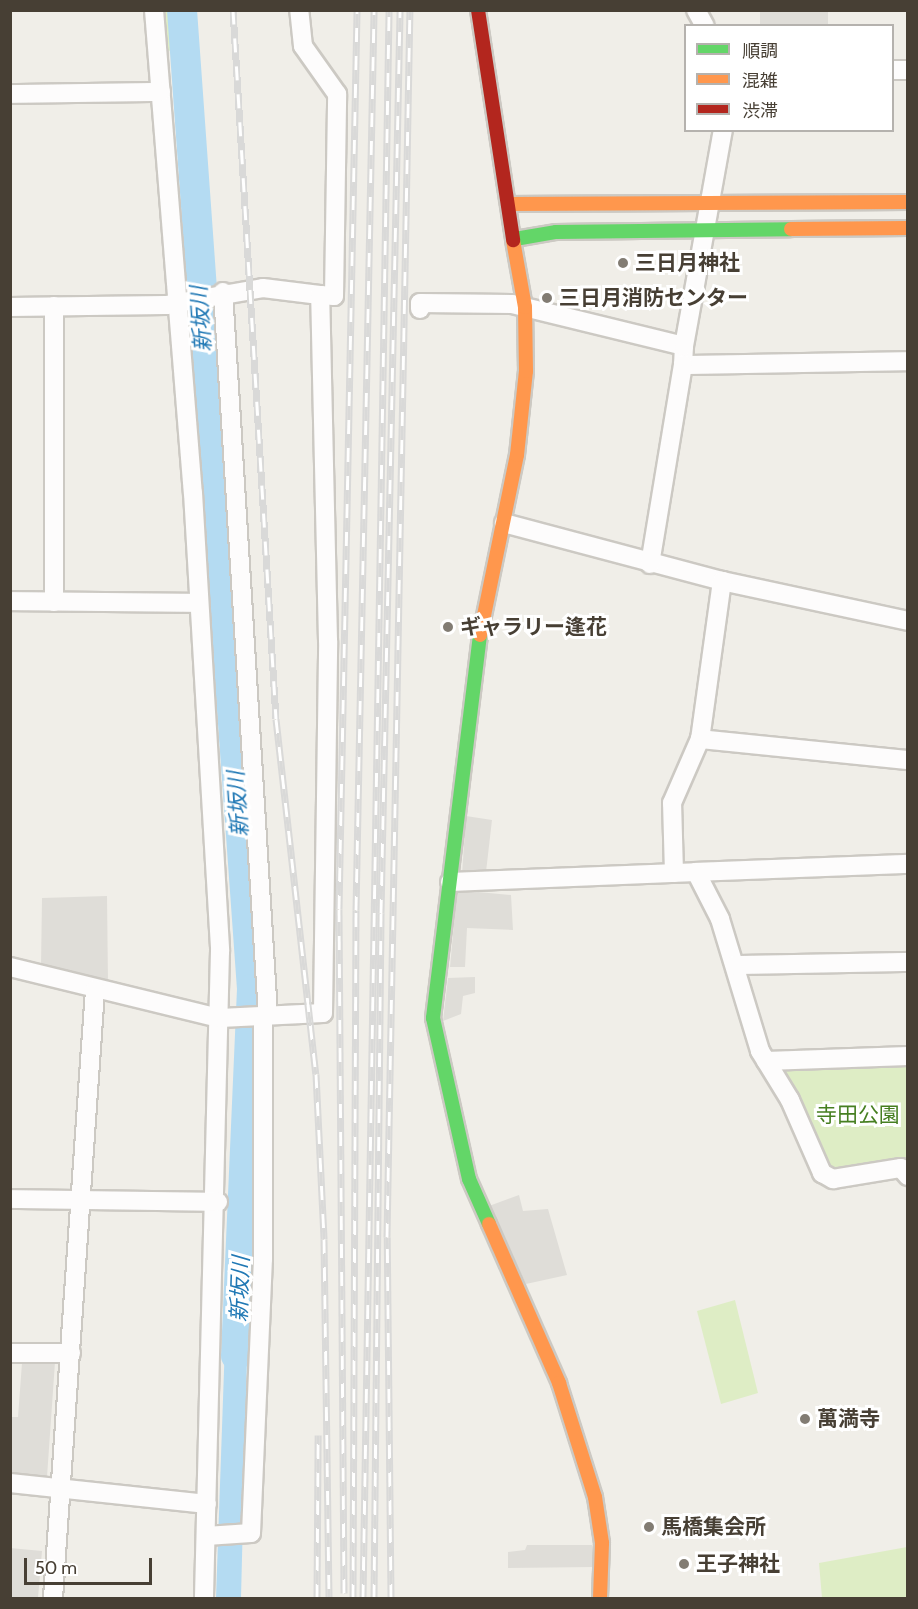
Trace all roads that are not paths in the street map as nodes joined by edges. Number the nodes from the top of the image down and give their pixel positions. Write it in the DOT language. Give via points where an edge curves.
graph roads {
  1 [pos="154,10"];
  2 [pos="299,10"];
  3 [pos="478,10"];
  4 [pos="696,10"];
  5 [pos="704,24"];
  6 [pos="161,92"];
  7 [pos="10,94"];
  8 [pos="723,132"];
  9 [pos="908,202"];
  10 [pos="508,204"];
  11 [pos="710,204"];
  12 [pos="908,228"];
  13 [pos="705,230"];
  14 [pos="515,239"];
  15 [pos="223,292"];
  16 [pos="320,295"];
  17 [pos="178,302"];
  18 [pos="54,306"];
  19 [pos="10,307"];
  20 [pos="525,307"];
  21 [pos="420,309"];
  22 [pos="684,356"];
  23 [pos="908,361"];
  24 [pos="504,523"];
  25 [pos="650,564"];
  26 [pos="722,581"];
  27 [pos="10,601"];
  28 [pos="54,602"];
  29 [pos="199,603"];
  30 [pos="908,621"];
  31 [pos="700,739"];
  32 [pos="908,760"];
  33 [pos="908,864"];
  34 [pos="696,872"];
  35 [pos="674,873"];
  36 [pos="450,882"];
  37 [pos="908,962"];
  38 [pos="735,965"];
  39 [pos="10,967"];
  40 [pos="94,989"];
  41 [pos="266,1017"];
  42 [pos="224,1018"];
  43 [pos="908,1056"];
  44 [pos="766,1061"];
  45 [pos="905,1171"];
  46 [pos="10,1198"];
  47 [pos="80,1200"];
  48 [pos="218,1202"];
  49 [pos="10,1353"];
  50 [pos="71,1353"];
  51 [pos="10,1483"];
  52 [pos="60,1488"];
  53 [pos="207,1504"];
  54 [pos="206,1536"];
  55 [pos="53,1599"];
  56 [pos="204,1599"];
  57 [pos="600,1599"];
  1 -- 6 [label="street"];
  2 -- 16 [label="street" via="303,46 337,94 334,296"];
  3 -- 10 [label="street" via="481,54"];
  4 -- 5 [label="street"];
  6 -- 7 [label="street"];
  6 -- 17 [label="street"];
  8 -- 11 [label="street"];
  9 -- 11 [label="street"];
  10 -- 11 [label="street" via="547,200 558,205"];
  10 -- 14 [label="street"];
  11 -- 13 [label="street"];
  12 -- 13 [label="street"];
  13 -- 14 [label="street" via="556,232"];
  13 -- 22 [label="street"];
  14 -- 20 [label="street"];
  15 -- 16 [label="street" via="263,288"];
  15 -- 17 [label="street"];
  15 -- 41 [label="street"];
  16 -- 41 [label="street" via="328,641 323,1013"];
  17 -- 18 [label="street"];
  17 -- 29 [label="street"];
  18 -- 19 [label="street"];
  18 -- 28 [label="street"];
  20 -- 21 [label="street" via="420,303"];
  20 -- 22 [label="street"];
  20 -- 24 [label="street" via="523,404"];
  22 -- 23 [label="street"];
  22 -- 25 [label="street"];
  24 -- 25 [label="street"];
  24 -- 36 [label="street" via="474,663"];
  25 -- 26 [label="street"];
  26 -- 30 [label="street"];
  26 -- 31 [label="street"];
  27 -- 28 [label="street"];
  28 -- 29 [label="street"];
  29 -- 42 [label="street"];
  31 -- 32 [label="street"];
  31 -- 35 [label="street" via="672,803"];
  33 -- 34 [label="street"];
  34 -- 35 [label="street"];
  34 -- 38 [label="street" via="720,919"];
  35 -- 36 [label="street"];
  36 -- 57 [label="street" via="433,1018 436,1051 469,1179 559,1383 595,1497 602,1544"];
  37 -- 38 [label="street"];
  38 -- 44 [label="street"];
  39 -- 40 [label="street"];
  40 -- 42 [label="street"];
  40 -- 47 [label="street"];
  41 -- 42 [label="street"];
  41 -- 54 [label="street" via="264,1248 251,1533"];
  42 -- 48 [label="street"];
  43 -- 44 [label="street"];
  44 -- 45 [label="street" via="826,1177"];
  46 -- 47 [label="street"];
  47 -- 48 [label="street"];
  47 -- 50 [label="street"];
  48 -- 53 [label="street"];
  49 -- 50 [label="street"];
  50 -- 52 [label="street"];
  51 -- 52 [label="street"];
  52 -- 53 [label="street"];
  52 -- 55 [label="street"];
  53 -- 54 [label="street"];
  54 -- 56 [label="street"];
}
